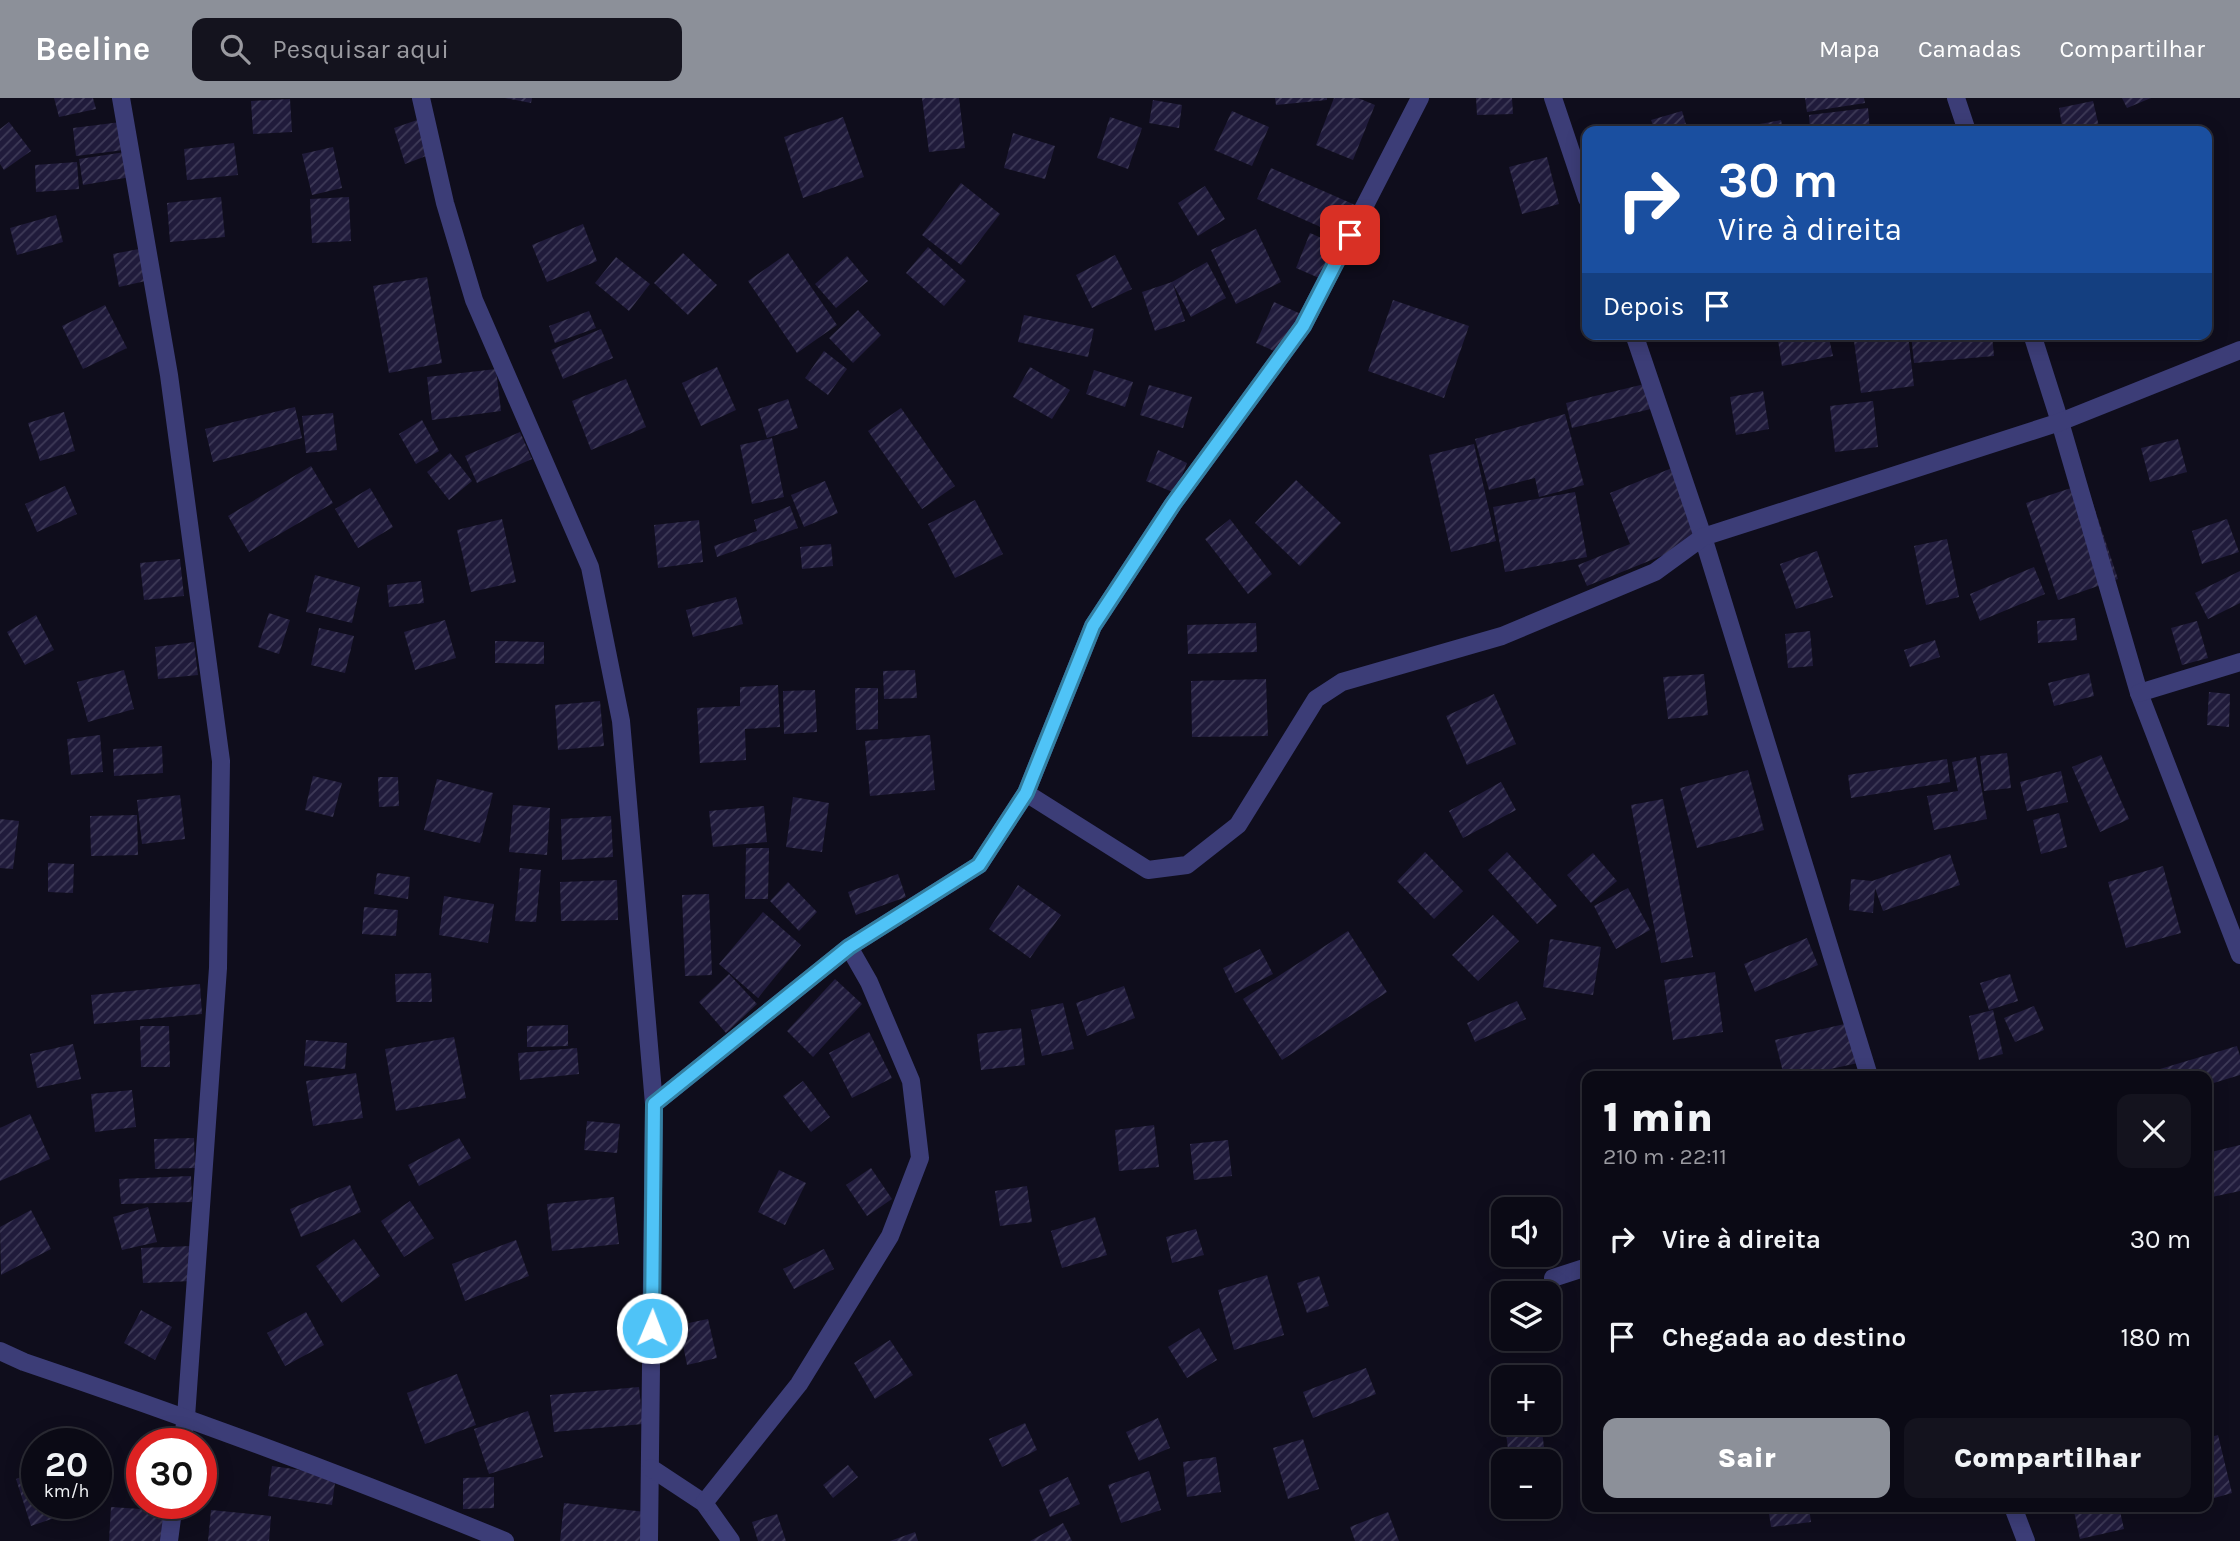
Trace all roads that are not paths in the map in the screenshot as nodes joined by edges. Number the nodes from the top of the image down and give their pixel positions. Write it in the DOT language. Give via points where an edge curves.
graph roads {
  1 [pos="121,98"];
  2 [pos="421,98"];
  3 [pos="1420,98"];
  4 [pos="1553,98"];
  5 [pos="1956,98"];
  6 [pos="1965,126"];
  7 [pos="1582,184"];
  8 [pos="1636,340"];
  9 [pos="2034,340"];
  10 [pos="2240,350"];
  11 [pos="2060,422"];
  12 [pos="1703,537"];
  13 [pos="2240,662"];
  14 [pos="2139,693"];
  15 [pos="1026,793"];
  16 [pos="849,947"];
  17 [pos="2240,955"];
  18 [pos="1867,1071"];
  19 [pos="654,1104"];
  20 [pos="1582,1269"];
  21 [pos="1553,1278"];
  22 [pos="0,1351"];
  23 [pos="186,1417"];
  24 [pos="184,1428"];
  25 [pos="651,1468"];
  26 [pos="704,1503"];
  27 [pos="2015,1512"];
  28 [pos="172,1519"];
  29 [pos="169,1541"];
  30 [pos="505,1541"];
  31 [pos="649,1541"];
  32 [pos="732,1541"];
  33 [pos="2026,1541"];
  1 -- 23 [label="street" via="169,375 221,761 218,968"];
  2 -- 19 [label="street" via="474,300 590,567 621,721"];
  3 -- 15 [label="street" via="1303,326 1173,504 1093,626"];
  4 -- 7 [label="street"];
  5 -- 6 [label="street"];
  8 -- 12 [label="street"];
  9 -- 11 [label="street"];
  10 -- 11 [label="street"];
  11 -- 12 [label="street"];
  11 -- 14 [label="street"];
  12 -- 15 [label="street" via="1655,572 1502,636 1342,682 1316,699 1238,825 1187,865 1149,870"];
  12 -- 18 [label="street"];
  13 -- 14 [label="street"];
  14 -- 17 [label="street"];
  15 -- 16 [label="street" via="979,865"];
  16 -- 19 [label="street"];
  16 -- 26 [label="street" via="869,982 911,1082 920,1158 890,1236 799,1384"];
  19 -- 25 [label="street"];
  20 -- 21 [label="street"];
  22 -- 23 [label="street"];
  23 -- 24 [label="street"];
  23 -- 30 [label="street"];
  25 -- 26 [label="street"];
  25 -- 31 [label="street"];
  26 -- 32 [label="street"];
  27 -- 33 [label="street"];
  28 -- 29 [label="street"];
}
